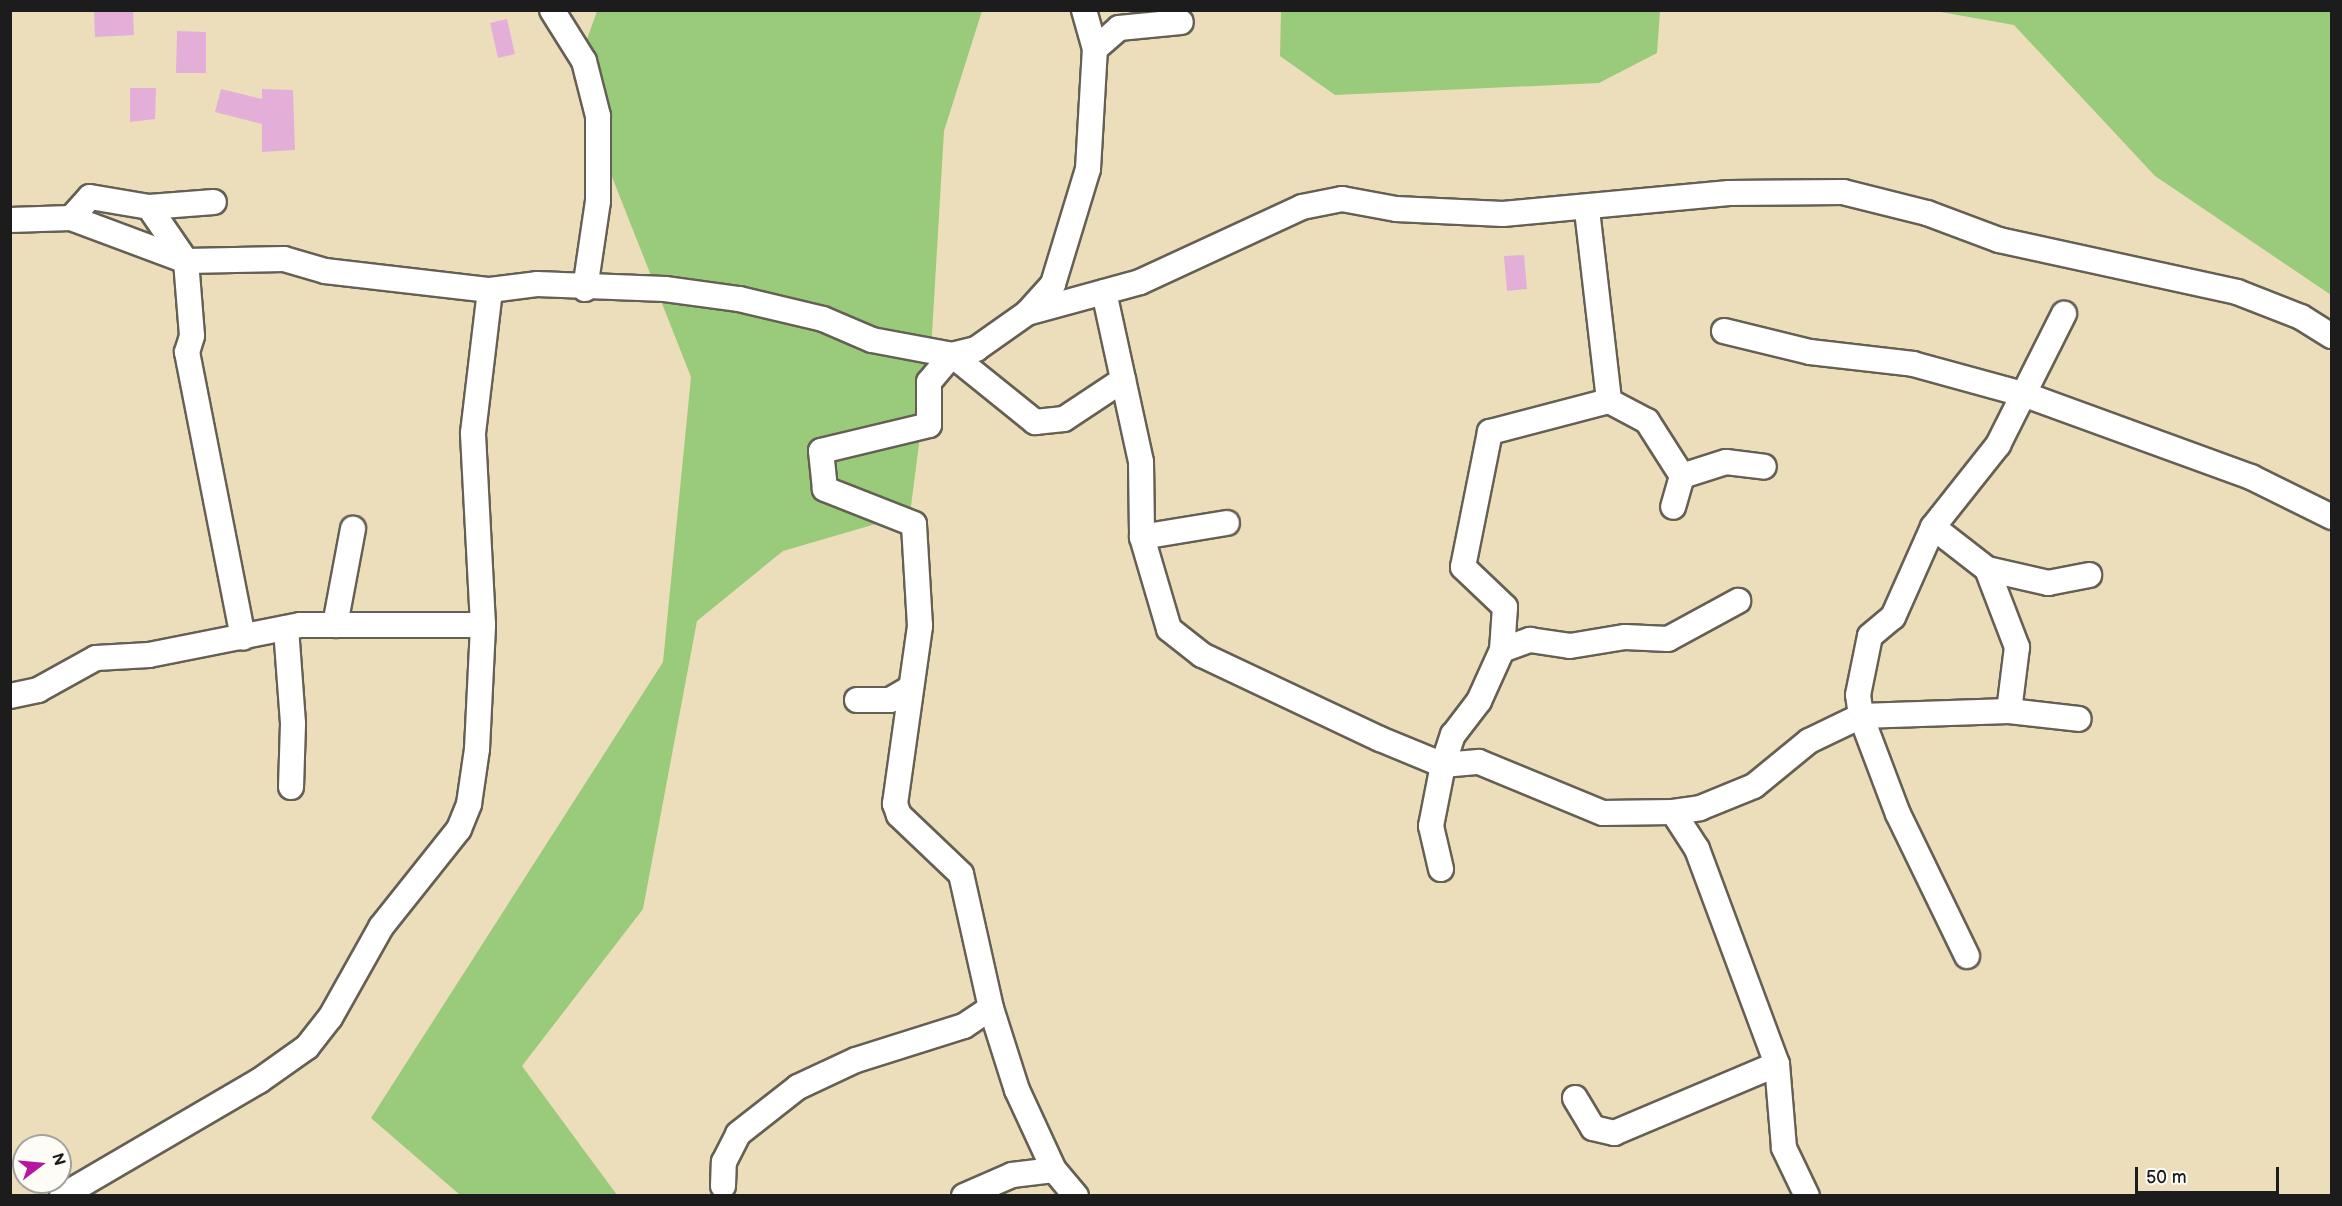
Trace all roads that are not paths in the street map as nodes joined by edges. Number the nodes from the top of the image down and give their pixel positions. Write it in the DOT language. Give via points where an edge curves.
graph roads {
  1 [pos="552,10"];
  2 [pos="1084,10"];
  3 [pos="1181,22"];
  4 [pos="1095,49"];
  5 [pos="214,202"];
  6 [pos="149,207"];
  7 [pos="1587,210"];
  8 [pos="70,218"];
  9 [pos="10,220"];
  10 [pos="186,261"];
  11 [pos="585,289"];
  12 [pos="490,290"];
  13 [pos="1104,292"];
  14 [pos="1027,313"];
  15 [pos="2064,314"];
  16 [pos="1724,331"];
  17 [pos="2331,336"];
  18 [pos="951,355"];
  19 [pos="1124,380"];
  20 [pos="2023,394"];
  21 [pos="1608,401"];
  22 [pos="1764,467"];
  23 [pos="1682,476"];
  24 [pos="1673,507"];
  25 [pos="2331,517"];
  26 [pos="1227,523"];
  27 [pos="1933,527"];
  28 [pos="353,528"];
  29 [pos="1142,537"];
  30 [pos="1987,568"];
  31 [pos="2089,575"];
  32 [pos="1738,601"];
  33 [pos="335,625"];
  34 [pos="483,625"];
  35 [pos="286,628"];
  36 [pos="243,638"];
  37 [pos="1502,650"];
  38 [pos="907,690"];
  39 [pos="10,696"];
  40 [pos="857,700"];
  41 [pos="2009,711"];
  42 [pos="1861,716"];
  43 [pos="2079,719"];
  44 [pos="1443,765"];
  45 [pos="291,788"];
  46 [pos="1673,812"];
  47 [pos="1441,868"];
  48 [pos="1967,956"];
  49 [pos="991,1008"];
  50 [pos="1777,1064"];
  51 [pos="1575,1098"];
  52 [pos="1054,1170"];
  53 [pos="723,1186"];
  54 [pos="62,1196"];
  55 [pos="964,1196"];
  56 [pos="1076,1196"];
  57 [pos="1807,1196"];
  1 -- 11 [label="street" via="584,61 598,116 598,201"];
  2 -- 4 [label="street"];
  3 -- 4 [label="street" via="1119,28"];
  4 -- 14 [label="street" via="1088,169 1053,284"];
  5 -- 6 [label="street"];
  6 -- 8 [label="street" via="90,198"];
  6 -- 10 [label="street"];
  7 -- 13 [label="street" via="1503,214 1396,209 1342,199 1302,207 1160,273"];
  7 -- 17 [label="street" via="1729,193 1843,192 1927,213 1998,240 2237,292 2301,317"];
  7 -- 21 [label="street"];
  8 -- 9 [label="street"];
  8 -- 10 [label="street"];
  10 -- 12 [label="street" via="284,259 325,271"];
  10 -- 36 [label="street" via="192,336 187,352"];
  11 -- 12 [label="street" via="537,284"];
  11 -- 18 [label="street" via="666,289 739,299 823,319 872,340"];
  12 -- 34 [label="street" via="473,432"];
  13 -- 14 [label="street"];
  13 -- 19 [label="street"];
  14 -- 18 [label="street" via="976,349"];
  15 -- 20 [label="street"];
  16 -- 20 [label="street" via="1810,352 1913,364"];
  18 -- 19 [label="street" via="1035,422 1064,419"];
  18 -- 38 [label="street" via="929,382 929,426 821,451 825,489 914,524 920,626"];
  19 -- 29 [label="street" via="1141,462"];
  20 -- 25 [label="street" via="2251,477"];
  20 -- 27 [label="street" via="1998,445"];
  21 -- 23 [label="street" via="1647,421"];
  21 -- 37 [label="street" via="1490,432 1463,567 1505,607"];
  22 -- 23 [label="street" via="1726,462"];
  23 -- 24 [label="street"];
  26 -- 29 [label="street"];
  27 -- 30 [label="street"];
  27 -- 42 [label="street" via="1893,617 1870,636 1858,695"];
  28 -- 33 [label="street"];
  29 -- 44 [label="street" via="1169,629 1202,655"];
  30 -- 31 [label="street" via="2048,583"];
  30 -- 41 [label="street" via="2017,647"];
  32 -- 37 [label="street" via="1668,639 1625,638 1570,646 1530,640"];
  33 -- 34 [label="street"];
  33 -- 35 [label="street"];
  34 -- 54 [label="street" via="469,804 459,829 375,936 330,1018 307,1047 259,1082"];
  35 -- 36 [label="street"];
  35 -- 45 [label="street" via="293,724"];
  36 -- 39 [label="street" via="96,658 38,690"];
  37 -- 44 [label="street" via="1479,701 1454,735"];
  38 -- 40 [label="street" via="890,700"];
  38 -- 49 [label="street" via="895,804 899,815 961,873"];
  41 -- 42 [label="street"];
  41 -- 43 [label="street"];
  42 -- 46 [label="street" via="1809,741 1754,786 1700,808"];
  42 -- 48 [label="street" via="1898,814"];
  44 -- 46 [label="street" via="1479,762 1603,813"];
  44 -- 47 [label="street" via="1431,826"];
  46 -- 50 [label="street" via="1697,849"];
  49 -- 52 [label="street" via="1017,1090"];
  49 -- 53 [label="street" via="964,1026 836,1067 798,1087 738,1134 724,1162"];
  50 -- 51 [label="street" via="1614,1133 1593,1128"];
  50 -- 57 [label="street" via="1784,1148"];
  52 -- 55 [label="street" via="1012,1175"];
  52 -- 56 [label="street"];
}
